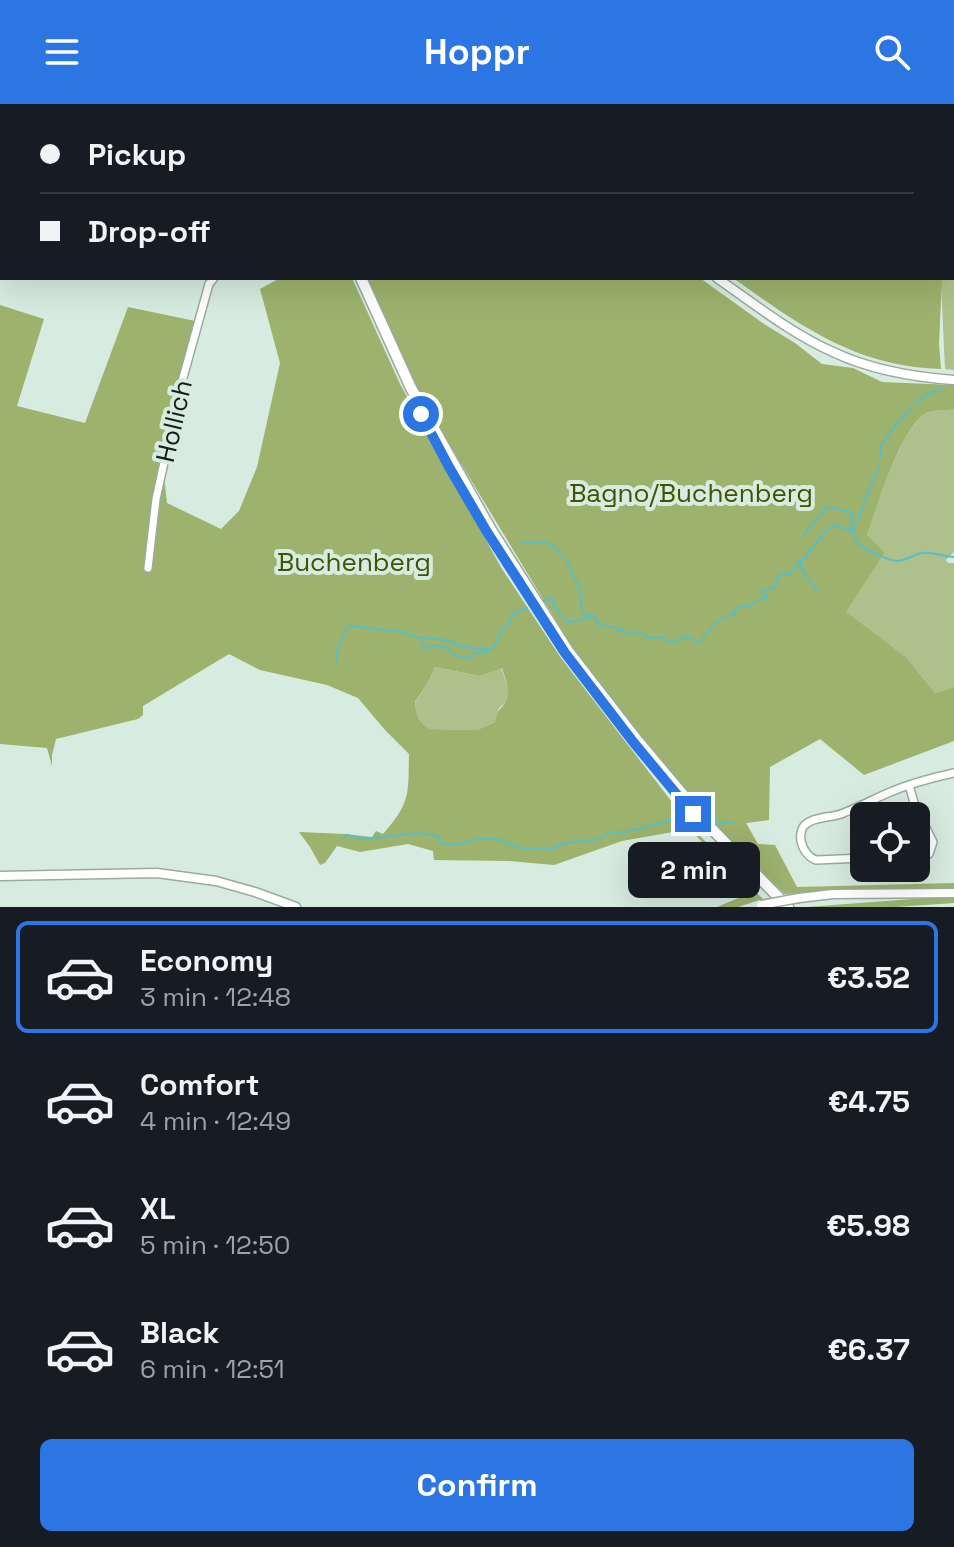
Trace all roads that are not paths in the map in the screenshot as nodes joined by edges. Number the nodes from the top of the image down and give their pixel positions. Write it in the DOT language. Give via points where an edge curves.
graph roads {
  1 [pos="212,280"];
  2 [pos="360,280"];
  3 [pos="360,280"];
  4 [pos="720,280"];
  5 [pos="954,380"];
  6 [pos="148,568"];
  7 [pos="954,773"];
  8 [pos="909,785"];
  9 [pos="869,802"];
  10 [pos="914,802"];
  11 [pos="850,810"];
  12 [pos="850,859"];
  13 [pos="0,876"];
  14 [pos="954,893"];
  15 [pos="757,906"];
  16 [pos="296,907"];
  17 [pos="781,907"];
  18 [pos="788,907"];
  1 -- 6 [label="street, Hollich" via="181,385 156,499"];
  2 -- 17 [label="highway" via="449,467 565,653 707,831"];
  3 -- 18 [label="highway" via="411,388 491,530 568,651 711,828"];
  4 -- 5 [label="main road" via="830,351 876,368"];
  7 -- 8 [label="street"];
  8 -- 9 [label="street"];
  8 -- 10 [label="street"];
  11 -- 12 [label="street" via="807,823 801,841 810,858"];
  13 -- 16 [label="main road" via="157,873 216,881"];
  14 -- 15 [label="main road, bridge" via="833,894"];
}
